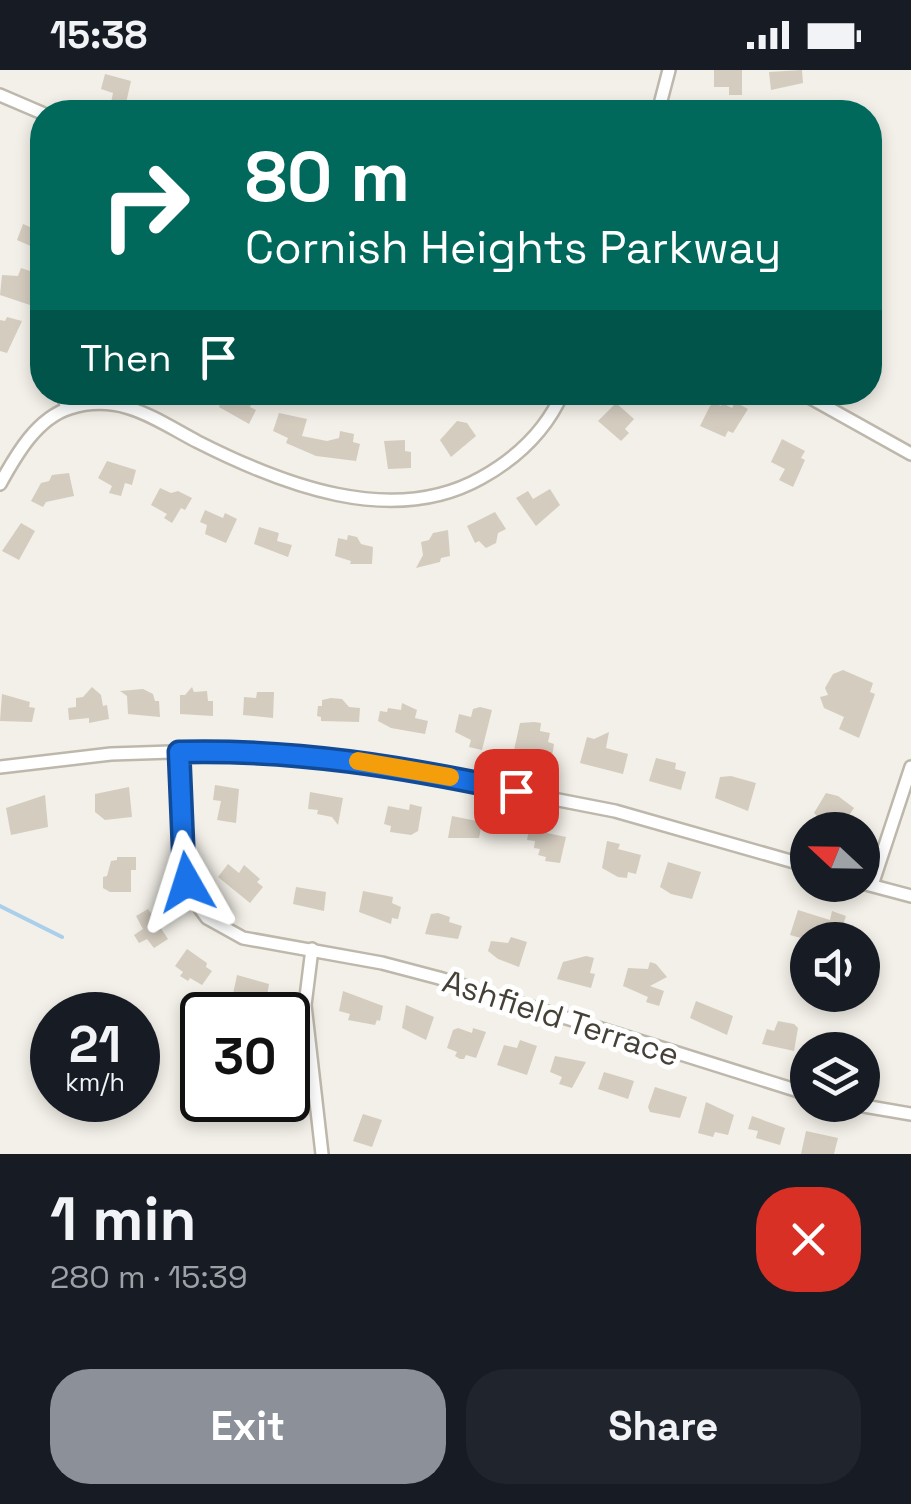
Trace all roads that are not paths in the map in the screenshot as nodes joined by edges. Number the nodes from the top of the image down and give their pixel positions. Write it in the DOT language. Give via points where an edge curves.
graph roads {
  1 [pos="669,70"];
  2 [pos="0,95"];
  3 [pos="661,100"];
  4 [pos="30,108"];
  5 [pos="66,405"];
  6 [pos="90,405"];
  7 [pos="119,405"];
  8 [pos="556,405"];
  9 [pos="823,405"];
  10 [pos="67,408"];
  11 [pos="911,454"];
  12 [pos="0,484"];
  13 [pos="179,752"];
  14 [pos="0,767"];
  15 [pos="911,767"];
  16 [pos="880,849"];
  17 [pos="790,861"];
  18 [pos="880,888"];
  19 [pos="911,896"];
  20 [pos="312,950"];
  21 [pos="790,1088"];
  22 [pos="880,1109"];
  23 [pos="911,1114"];
  24 [pos="322,1154"];
  1 -- 3 [label="street"];
  2 -- 4 [label="street"];
  5 -- 10 [label="street"];
  6 -- 10 [label="street"];
  7 -- 8 [label="street" via="302,486 397,500 451,491 499,468 540,432"];
  9 -- 11 [label="street"];
  10 -- 12 [label="street" via="29,439"];
  13 -- 14 [label="street"];
  13 -- 17 [label="street" via="278,752 450,777 615,811"];
  13 -- 20 [label="street, Ashfield Terrace" via="184,869 196,902 218,926 243,938"];
  15 -- 16 [label="street"];
  18 -- 19 [label="street"];
  20 -- 21 [label="street, Ashfield Terrace" via="439,978"];
  20 -- 24 [label="street" via="305,1005"];
  22 -- 23 [label="street"];
}
